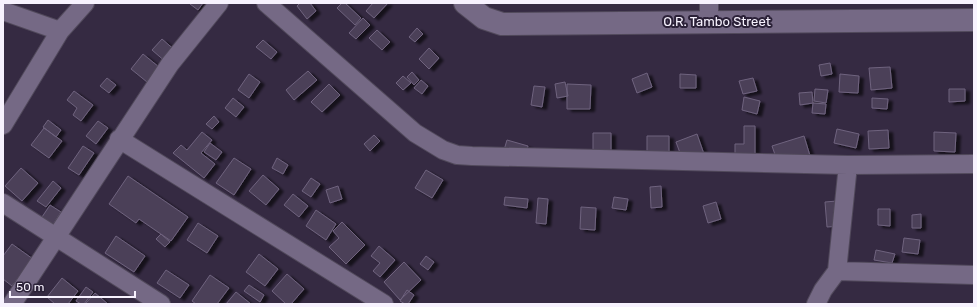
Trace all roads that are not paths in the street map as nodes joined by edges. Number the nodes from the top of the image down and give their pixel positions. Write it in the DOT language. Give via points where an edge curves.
graph roads {
  1 [pos="85,3"];
  2 [pos="219,3"];
  3 [pos="266,3"];
  4 [pos="465,3"];
  5 [pos="3,11"];
  6 [pos="709,12"];
  7 [pos="974,20"];
  8 [pos="60,32"];
  9 [pos="3,125"];
  10 [pos="119,139"];
  11 [pos="974,164"];
  12 [pos="848,165"];
  13 [pos="3,203"];
  14 [pos="56,235"];
  15 [pos="837,270"];
  16 [pos="974,275"];
  17 [pos="12,304"];
  18 [pos="161,304"];
  19 [pos="384,304"];
  20 [pos="816,304"];
  1 -- 8 [label="street"];
  2 -- 10 [label="street" via="170,64"];
  3 -- 12 [label="street" via="416,133 432,144 457,154 523,159"];
  4 -- 6 [label="street, O.R. Tambo Street" via="484,18 502,24"];
  5 -- 8 [label="street"];
  6 -- 7 [label="street, O.R. Tambo Street"];
  8 -- 9 [label="street"];
  10 -- 14 [label="street"];
  10 -- 19 [label="street"];
  11 -- 12 [label="street"];
  12 -- 15 [label="street"];
  13 -- 14 [label="street"];
  14 -- 17 [label="street"];
  14 -- 18 [label="street"];
  15 -- 16 [label="street"];
  15 -- 20 [label="street"];
}
